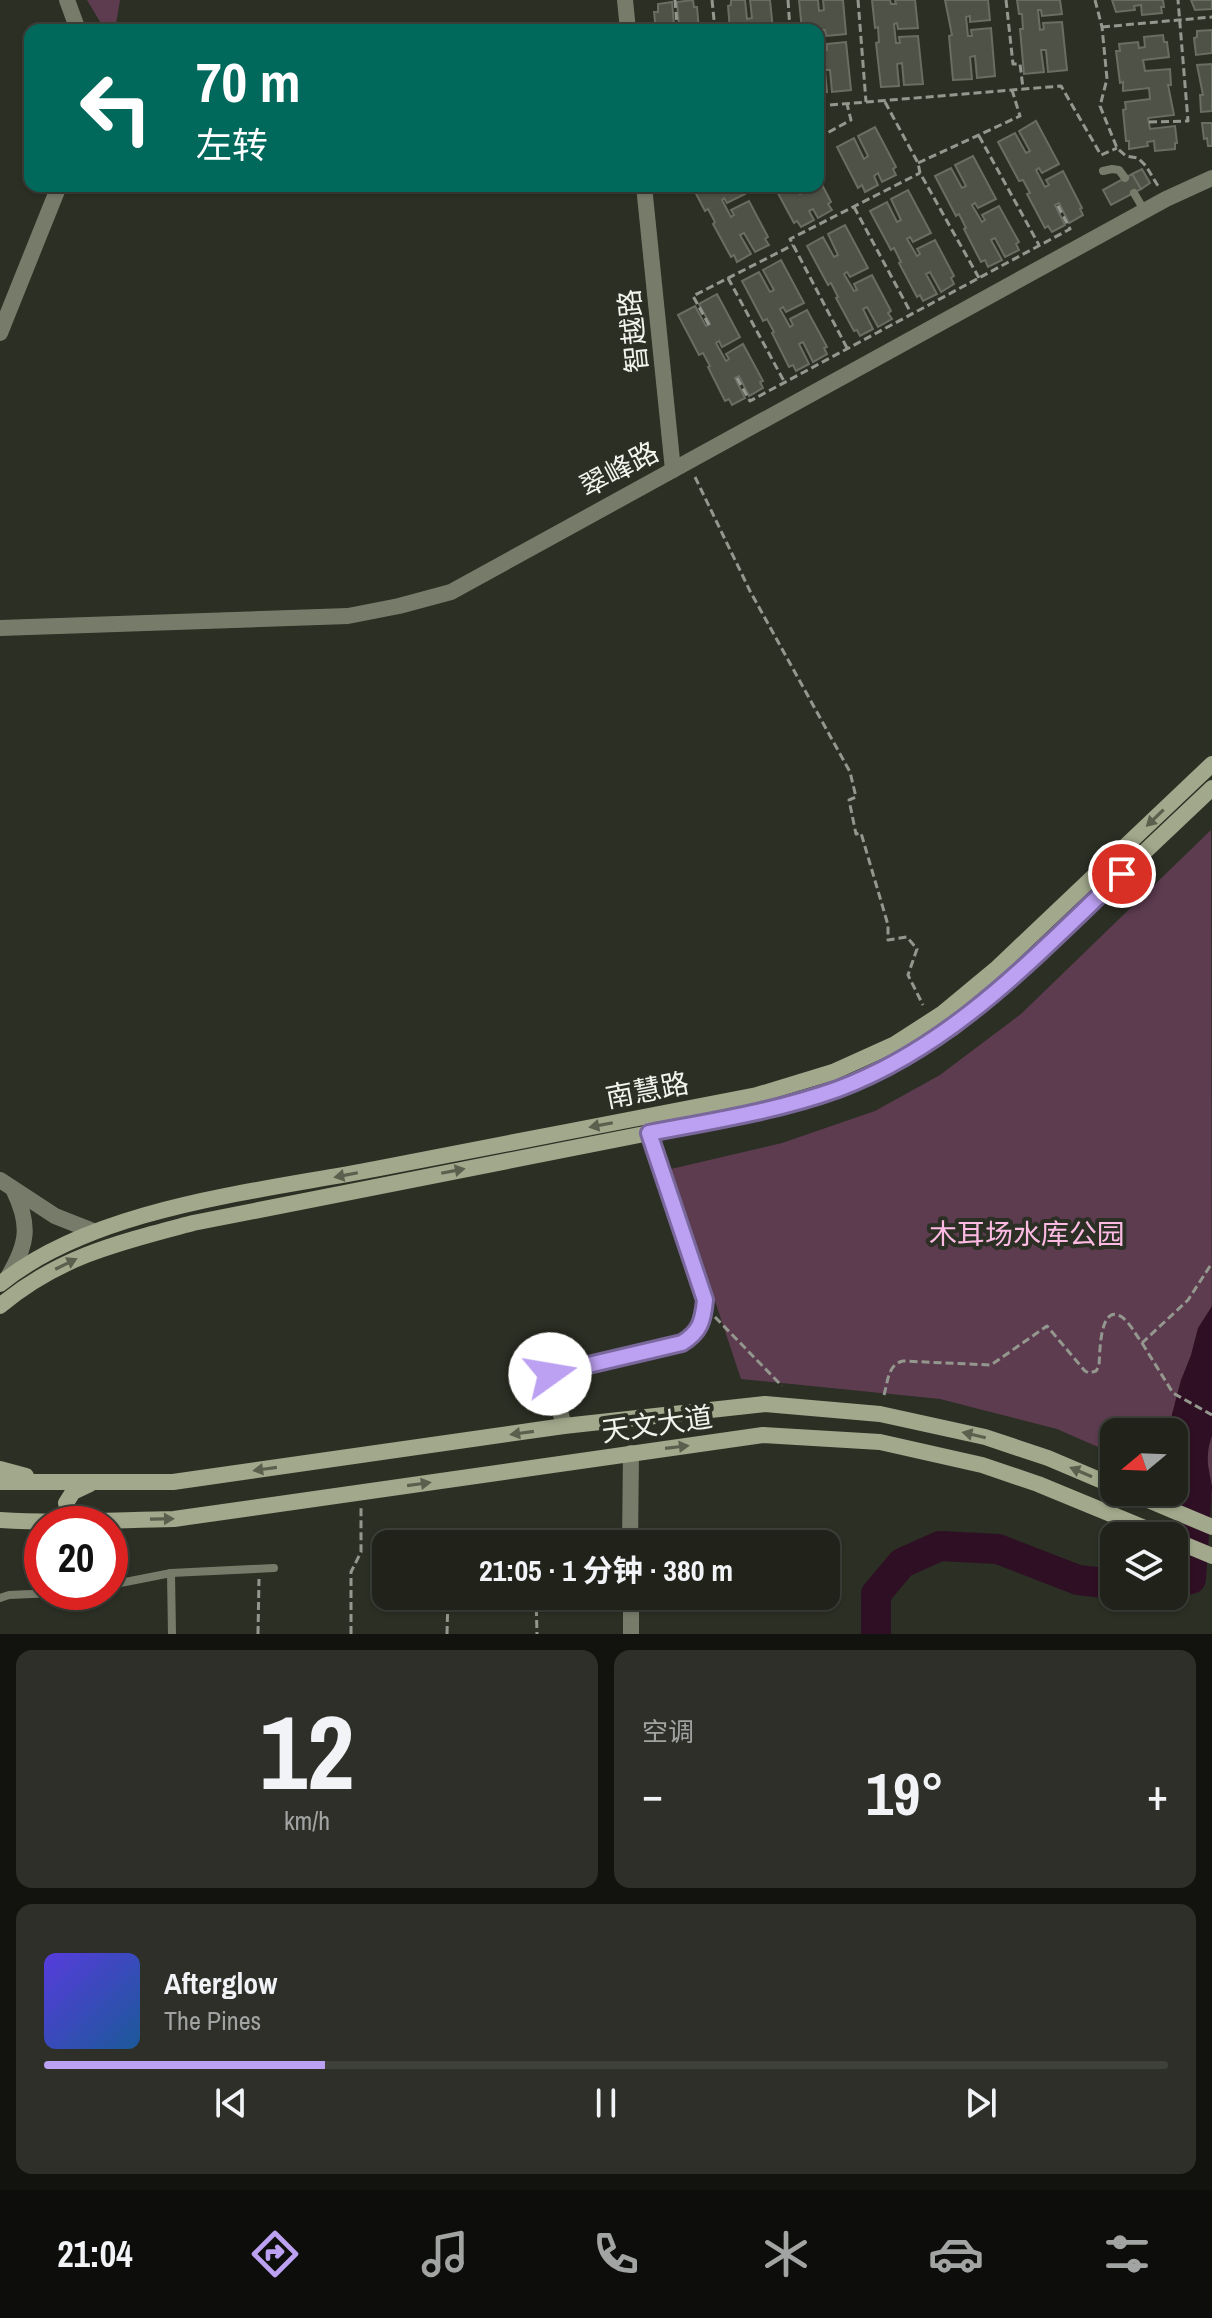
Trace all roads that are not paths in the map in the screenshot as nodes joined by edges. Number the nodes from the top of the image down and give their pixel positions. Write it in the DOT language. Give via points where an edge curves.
graph roads {
  1 [pos="67,0"];
  2 [pos="625,0"];
  3 [pos="76,24"];
  4 [pos="627,24"];
  5 [pos="1103,171"];
  6 [pos="1125,178"];
  7 [pos="1212,178"];
  8 [pos="57,192"];
  9 [pos="645,192"];
  10 [pos="1134,193"];
  11 [pos="1145,211"];
  12 [pos="0,333"];
  13 [pos="681,466"];
  14 [pos="0,628"];
  15 [pos="1212,764"];
  16 [pos="1212,788"];
  17 [pos="649,1133"];
  18 [pos="7,1185"];
  19 [pos="93,1231"];
  20 [pos="4,1280"];
  21 [pos="0,1306"];
  22 [pos="545,1355"];
  23 [pos="550,1374"];
  24 [pos="564,1426"];
  25 [pos="631,1453"];
  26 [pos="0,1469"];
  27 [pos="1100,1480"];
  28 [pos="0,1482"];
  29 [pos="51,1483"];
  30 [pos="91,1483"];
  31 [pos="67,1506"];
  32 [pos="1162,1506"];
  33 [pos="0,1520"];
  34 [pos="128,1520"];
  35 [pos="24,1522"];
  36 [pos="1130,1522"];
  37 [pos="24,1527"];
  38 [pos="1212,1527"];
  39 [pos="630,1530"];
  40 [pos="0,1531"];
  41 [pos="1188,1546"];
  42 [pos="1212,1556"];
  43 [pos="274,1568"];
  44 [pos="171,1573"];
  45 [pos="128,1581"];
  46 [pos="24,1594"];
  47 [pos="0,1598"];
  48 [pos="631,1610"];
  49 [pos="172,1634"];
  50 [pos="631,1634"];
  1 -- 3 [label="street"];
  2 -- 4 [label="street"];
  5 -- 6 [label="lane" via="1119,170"];
  7 -- 11 [label="street, 翠峰路"];
  8 -- 12 [label="street"];
  9 -- 13 [label="street, 智越路"];
  10 -- 11 [label="lane"];
  11 -- 13 [label="street, 翠峰路"];
  13 -- 14 [label="street, 翠峰路" via="451,592 399,606 348,616"];
  15 -- 19 [label="main road, 南慧路, one-way" via="943,1013 895,1044 833,1072 757,1095 188,1205"];
  16 -- 17 [label="main road, 南慧路" via="1008,981 953,1028 916,1051 838,1088 761,1111"];
  21 -- 17 [label="main road, 南慧路, one-way" via="57,1268 101,1247 193,1223"];
  17 -- 23 [label="lane" via="705,1300 703,1320 696,1334 682,1343"];
  18 -- 19 [label="street" via="55,1216"];
  18 -- 20 [label="street" via="26,1224 23,1253"];
  19 -- 20 [label="main road, 南慧路" via="50,1250"];
  22 -- 23 [label="street"];
  23 -- 24 [label="street"];
  27 -- 24 [label="main road, 天文大道, one-way" via="985,1437 880,1414 765,1404"];
  24 -- 30 [label="main road, 天文大道, one-way" via="173,1482"];
  34 -- 25 [label="main road, 天文大道, one-way" via="174,1519"];
  25 -- 36 [label="main road, 天文大道, one-way" via="763,1435 880,1442 982,1465"];
  25 -- 39 [label="street"];
  26 -- 29 [label="main road"];
  28 -- 29 [label="main road, 天文大道"];
  29 -- 30 [label="main road, 天文大道"];
  30 -- 31 [label="main road" via="73,1492"];
  32 -- 38 [label="main road"];
  33 -- 35 [label="main road, 天文大道"];
  37 -- 40 [label="main road"];
  41 -- 42 [label="main road"];
  43 -- 44 [label="lane"];
  44 -- 45 [label="lane"];
  44 -- 49 [label="lane"];
  46 -- 47 [label="lane"];
  48 -- 50 [label="street"];
}
